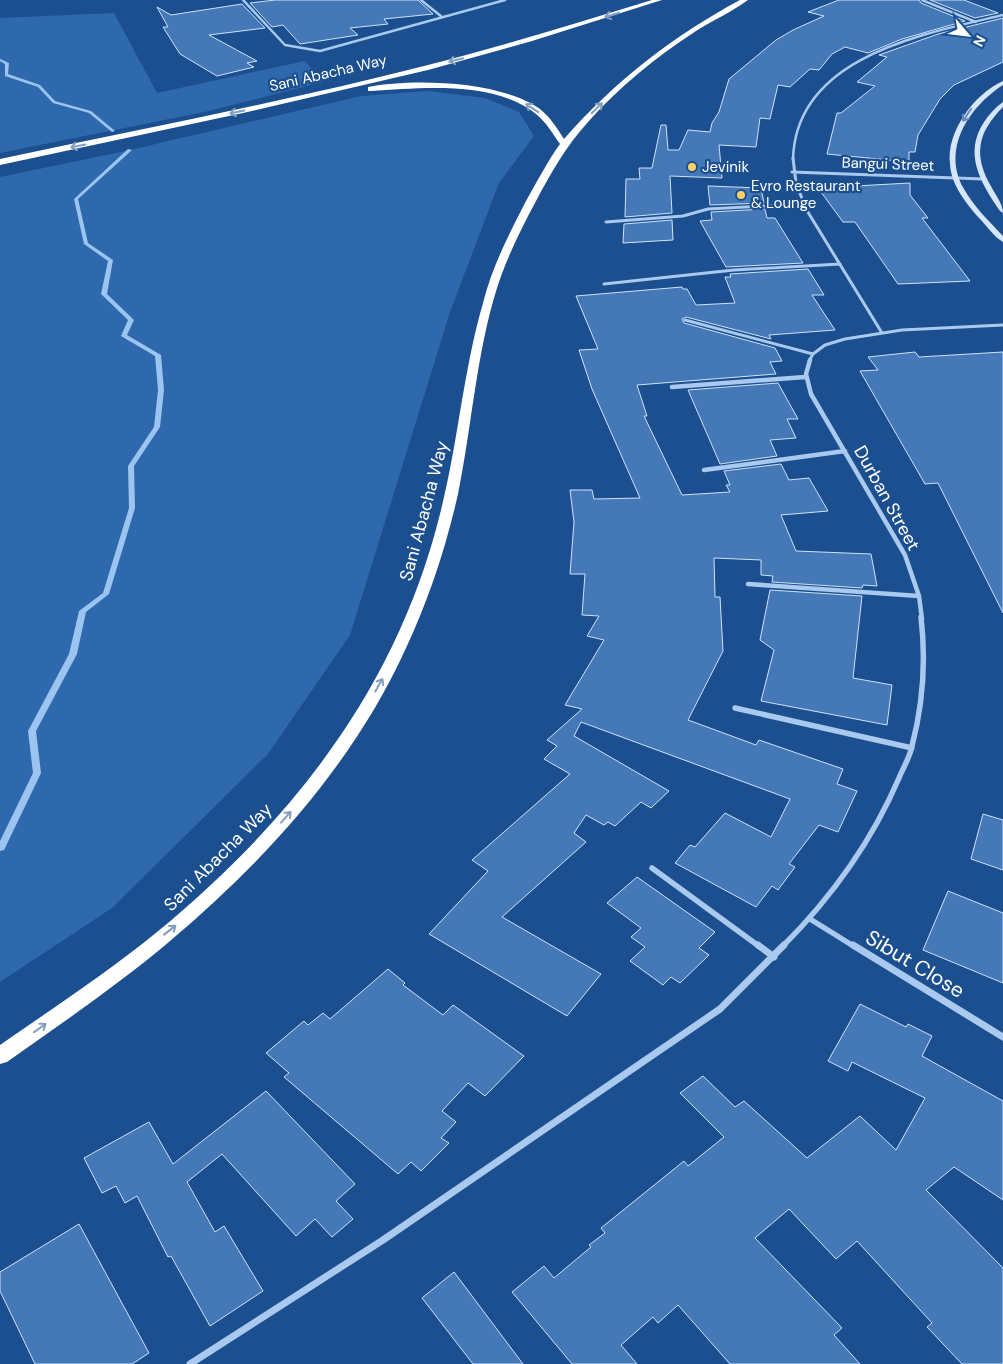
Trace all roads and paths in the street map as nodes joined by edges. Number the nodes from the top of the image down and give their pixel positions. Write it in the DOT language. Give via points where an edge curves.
graph roads {
  1 [pos="243,0"];
  2 [pos="421,0"];
  3 [pos="505,0"];
  4 [pos="659,0"];
  5 [pos="745,0"];
  6 [pos="922,0"];
  7 [pos="1003,15"];
  8 [pos="442,17"];
  9 [pos="976,22"];
  10 [pos="1003,83"];
  11 [pos="320,93"];
  12 [pos="1003,104"];
  13 [pos="564,144"];
  14 [pos="0,162"];
  15 [pos="792,172"];
  16 [pos="956,178"];
  17 [pos="983,179"];
  18 [pos="803,204"];
  19 [pos="1003,211"];
  20 [pos="606,222"];
  21 [pos="1003,240"];
  22 [pos="840,264"];
  23 [pos="604,284"];
  24 [pos="685,320"];
  25 [pos="1003,325"];
  26 [pos="882,333"];
  27 [pos="813,354"];
  28 [pos="805,377"];
  29 [pos="672,387"];
  30 [pos="845,451"];
  31 [pos="704,470"];
  32 [pos="748,584"];
  33 [pos="918,596"];
  34 [pos="735,708"];
  35 [pos="912,748"];
  36 [pos="652,868"];
  37 [pos="810,919"];
  38 [pos="774,957"];
  39 [pos="1003,1037"];
  40 [pos="0,1056"];
  41 [pos="190,1364"];
  1 -- 8 [label="street" via="285,45 320,51"];
  2 -- 8 [label="street"];
  3 -- 8 [label="street"];
  4 -- 11 [label="highway, Sani Abacha Way, one-way" via="485,52"];
  13 -- 5 [label="highway, Sani Abacha Way, one-way" via="632,74 679,38"];
  6 -- 9 [label="street"];
  7 -- 9 [label="street"];
  9 -- 15 [label="street" via="922,34 891,46 834,78 817,92 802,115 794,137"];
  10 -- 16 [label="main road, one-way" via="968,112 959,128 953,154"];
  13 -- 11 [label="highway, one-way" via="538,112 523,102 487,91 415,86"];
  11 -- 14 [label="highway, Sani Abacha Way, one-way"];
  12 -- 17 [label="main road" via="987,121 978,138 976,153"];
  40 -- 13 [label="highway, Sani Abacha Way, one-way" via="183,920 253,854 306,794 353,730 388,670 428,579 452,495 486,308 505,248"];
  15 -- 16 [label="street, Bangui Street"];
  15 -- 18 [label="street"];
  16 -- 17 [label="street, Bangui Street"];
  16 -- 21 [label="main road"];
  17 -- 19 [label="main road"];
  18 -- 20 [label="street" via="708,209 683,216"];
  18 -- 22 [label="street"];
  22 -- 23 [label="street" via="734,270"];
  22 -- 26 [label="street"];
  24 -- 27 [label="street"];
  25 -- 26 [label="street"];
  26 -- 27 [label="street" via="825,345"];
  27 -- 28 [label="street"];
  28 -- 29 [label="street"];
  28 -- 30 [label="street, Durban Street" via="811,394"];
  30 -- 31 [label="street"];
  30 -- 33 [label="street, Durban Street" via="905,555"];
  32 -- 33 [label="street"];
  33 -- 35 [label="street, Durban Street" via="925,649"];
  34 -- 35 [label="street"];
  35 -- 37 [label="street, Durban Street" via="874,828 856,858"];
  36 -- 38 [label="street"];
  37 -- 38 [label="street, Durban Street"];
  37 -- 39 [label="street, Sibut Close"];
  38 -- 41 [label="street, Durban Street" via="720,1009 383,1240"];
}
